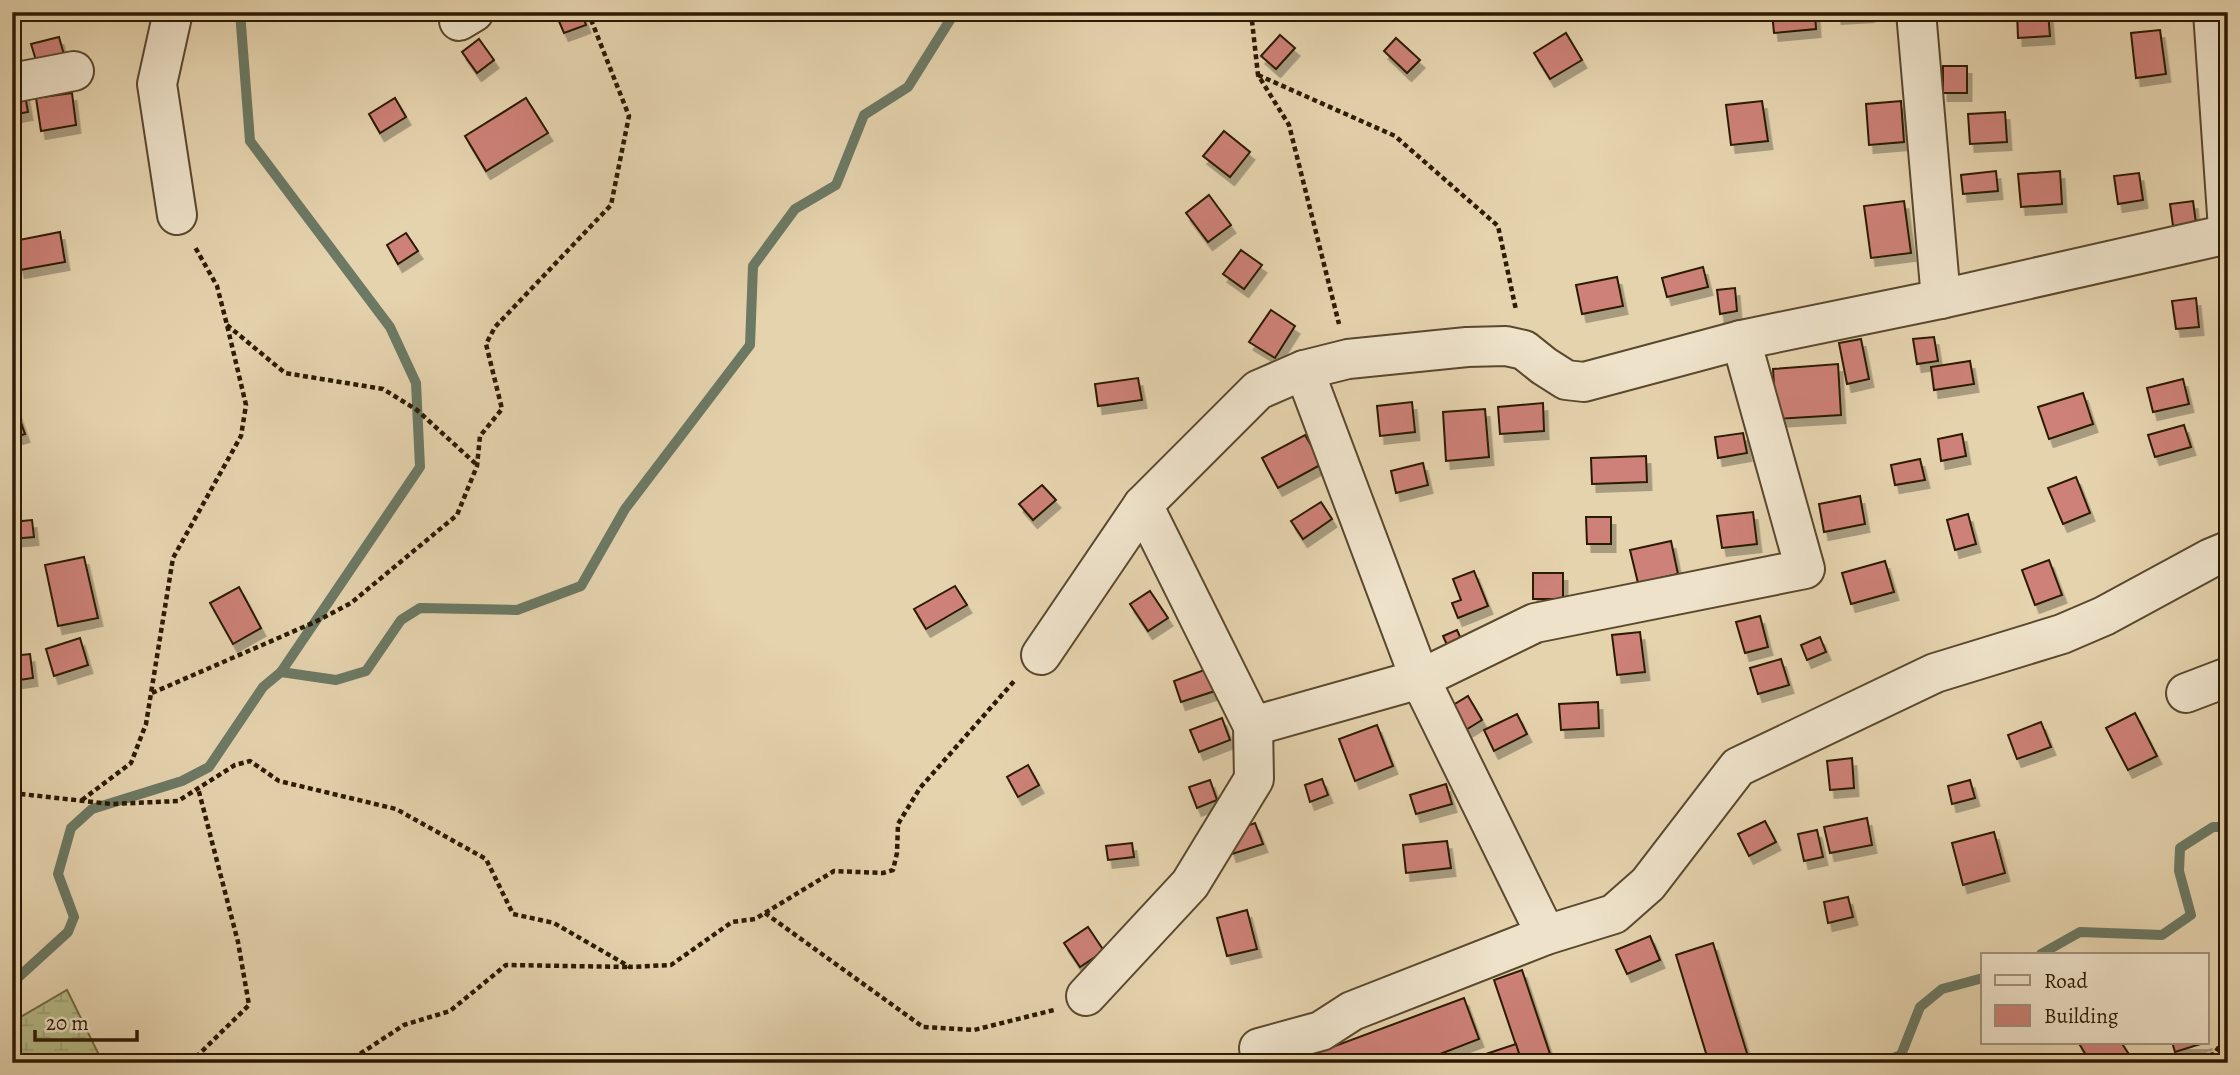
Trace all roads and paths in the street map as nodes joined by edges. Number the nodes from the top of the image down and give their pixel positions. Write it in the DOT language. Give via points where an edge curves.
graph roads {
  1 [pos="173,12"];
  2 [pos="459,12"];
  3 [pos="474,12"];
  4 [pos="587,12"];
  5 [pos="1251,12"];
  6 [pos="1916,12"];
  7 [pos="2213,12"];
  8 [pos="74,71"];
  9 [pos="1258,75"];
  10 [pos="12,83"];
  11 [pos="177,215"];
  12 [pos="2228,232"];
  13 [pos="1941,299"];
  14 [pos="227,325"];
  15 [pos="1741,340"];
  16 [pos="1524,350"];
  17 [pos="1348,359"];
  18 [pos="1304,370"];
  19 [pos="477,466"];
  20 [pos="1143,505"];
  21 [pos="2228,551"];
  22 [pos="1041,655"];
  23 [pos="2228,677"];
  24 [pos="1420,679"];
  25 [pos="152,693"];
  26 [pos="2186,693"];
  27 [pos="1253,726"];
  28 [pos="198,788"];
  29 [pos="12,793"];
  30 [pos="81,800"];
  31 [pos="765,913"];
  32 [pos="1546,935"];
  33 [pos="630,967"];
  34 [pos="1086,996"];
  35 [pos="2228,1034"];
  36 [pos="1259,1048"];
  37 [pos="190,1063"];
  38 [pos="346,1063"];
  39 [pos="2185,1063"];
  1 -- 11 [label="street" via="157,84"];
  2 -- 3 [label="street" via="459,21"];
  4 -- 19 [label="path" via="629,116 611,205 495,327 486,344 502,409 480,436"];
  5 -- 9 [label="path"];
  6 -- 13 [label="street"];
  7 -- 12 [label="street"];
  8 -- 10 [label="street"];
  9 -- 16 [label="path" via="1395,136 1498,226"];
  9 -- 17 [label="path" via="1289,125"];
  11 -- 14 [label="path" via="217,286"];
  12 -- 13 [label="street"];
  13 -- 15 [label="street"];
  14 -- 19 [label="path" via="285,373 383,389 417,410"];
  14 -- 25 [label="path" via="246,405 241,436 173,558"];
  15 -- 16 [label="street" via="1584,382 1566,380"];
  15 -- 24 [label="street" via="1805,569 1535,623"];
  16 -- 17 [label="street" via="1467,347"];
  17 -- 18 [label="street"];
  18 -- 20 [label="street" via="1258,390"];
  18 -- 24 [label="street"];
  19 -- 25 [label="path" via="457,515 351,603"];
  20 -- 22 [label="street"];
  20 -- 27 [label="street"];
  21 -- 32 [label="street" via="2104,616 2062,634 1935,673 1738,767 1648,884 1614,914"];
  22 -- 31 [label="path" via="920,788 898,824 892,870 834,870"];
  23 -- 26 [label="street"];
  24 -- 27 [label="street"];
  24 -- 32 [label="street"];
  25 -- 30 [label="path" via="131,763"];
  27 -- 34 [label="street" via="1254,779 1190,884"];
  28 -- 30 [label="path" via="178,801 111,804"];
  28 -- 33 [label="path" via="250,761 279,781 396,809 486,859 513,914 554,923"];
  28 -- 37 [label="path" via="239,942 249,1004"];
  29 -- 30 [label="path"];
  31 -- 33 [label="path" via="732,922 671,965"];
  31 -- 34 [label="path" via="923,1027 974,1030 1046,1013"];
  32 -- 36 [label="street" via="1352,1011 1321,1031"];
  33 -- 38 [label="path" via="506,965 450,1011 404,1025"];
  35 -- 39 [label="path" via="2214,1054"];
}
